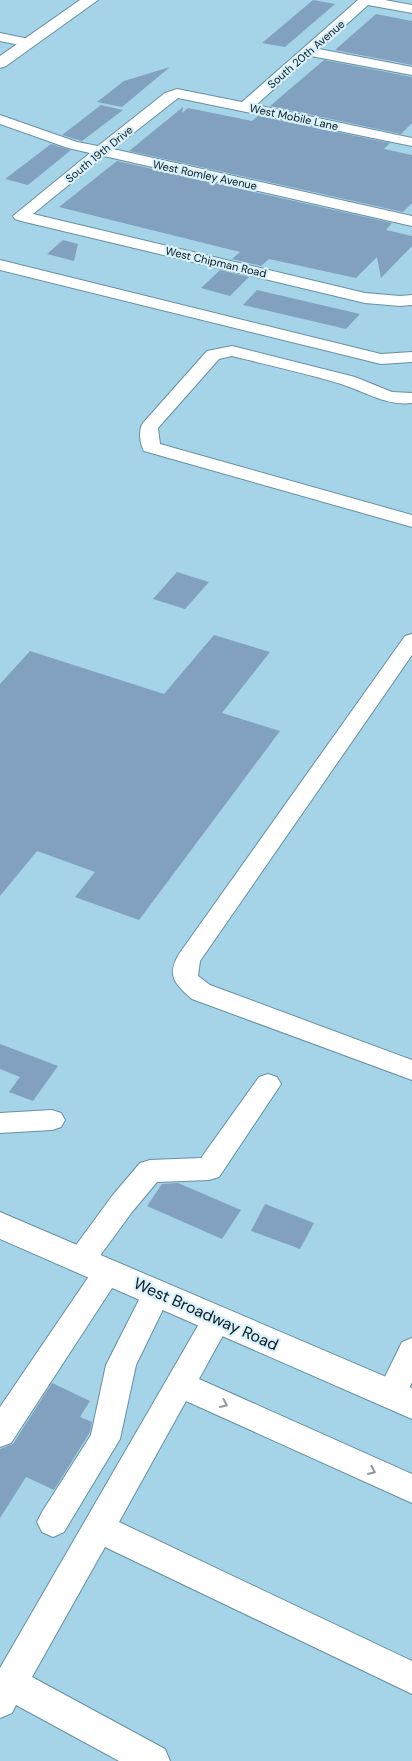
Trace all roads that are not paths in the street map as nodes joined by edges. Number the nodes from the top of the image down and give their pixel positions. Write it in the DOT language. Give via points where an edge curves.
graph roads {
  1 [pos="88,0"];
  2 [pos="365,0"];
  3 [pos="412,9"];
  4 [pos="0,36"];
  5 [pos="29,43"];
  6 [pos="309,51"];
  7 [pos="0,63"];
  8 [pos="412,71"];
  9 [pos="177,94"];
  10 [pos="245,107"];
  11 [pos="0,119"];
  12 [pos="412,142"];
  13 [pos="102,152"];
  14 [pos="21,216"];
  15 [pos="412,221"];
  16 [pos="0,265"];
  17 [pos="412,300"];
  18 [pos="412,357"];
  19 [pos="412,398"];
  20 [pos="412,521"];
  21 [pos="412,640"];
  22 [pos="412,1070"];
  23 [pos="268,1084"];
  24 [pos="52,1120"];
  25 [pos="0,1123"];
  26 [pos="0,1225"];
  27 [pos="95,1266"];
  28 [pos="157,1293"];
  29 [pos="217,1319"];
  30 [pos="412,1351"];
  31 [pos="179,1384"];
  32 [pos="402,1400"];
  33 [pos="0,1433"];
  34 [pos="412,1489"];
  35 [pos="53,1522"];
  36 [pos="98,1528"];
  37 [pos="412,1678"];
  38 [pos="5,1692"];
  39 [pos="153,1761"];
  1 -- 5 [label="main road"];
  2 -- 3 [label="street"];
  2 -- 6 [label="street, South 20th Avenue"];
  4 -- 5 [label="street"];
  5 -- 7 [label="main road"];
  6 -- 8 [label="street"];
  6 -- 10 [label="street, South 20th Avenue"];
  9 -- 10 [label="street, West Mobile Lane"];
  9 -- 13 [label="street, South 19th Drive" via="170,96"];
  10 -- 12 [label="street, West Mobile Lane"];
  11 -- 13 [label="street, West Romley Avenue"];
  13 -- 14 [label="street, South 19th Drive"];
  13 -- 15 [label="street, West Romley Avenue"];
  14 -- 17 [label="street, West Chipman Road" via="365,298"];
  16 -- 18 [label="street" via="381,359"];
  19 -- 20 [label="street" via="380,394 351,382 232,352 214,355 149,427 151,447"];
  21 -- 22 [label="street" via="188,960 185,979 201,992"];
  23 -- 27 [label="street" via="209,1170 150,1171 122,1204"];
  24 -- 25 [label="street"];
  26 -- 27 [label="main road, West Broadway Road"];
  27 -- 28 [label="main road, West Broadway Road"];
  27 -- 33 [label="street"];
  28 -- 29 [label="main road, West Broadway Road"];
  28 -- 35 [label="street" via="121,1365 105,1439"];
  29 -- 31 [label="street"];
  29 -- 32 [label="main road, West Broadway Road"];
  30 -- 32 [label="street"];
  31 -- 34 [label="street, one-way"];
  31 -- 36 [label="street"];
  36 -- 37 [label="street"];
  36 -- 38 [label="street"];
  38 -- 39 [label="street"];
}
